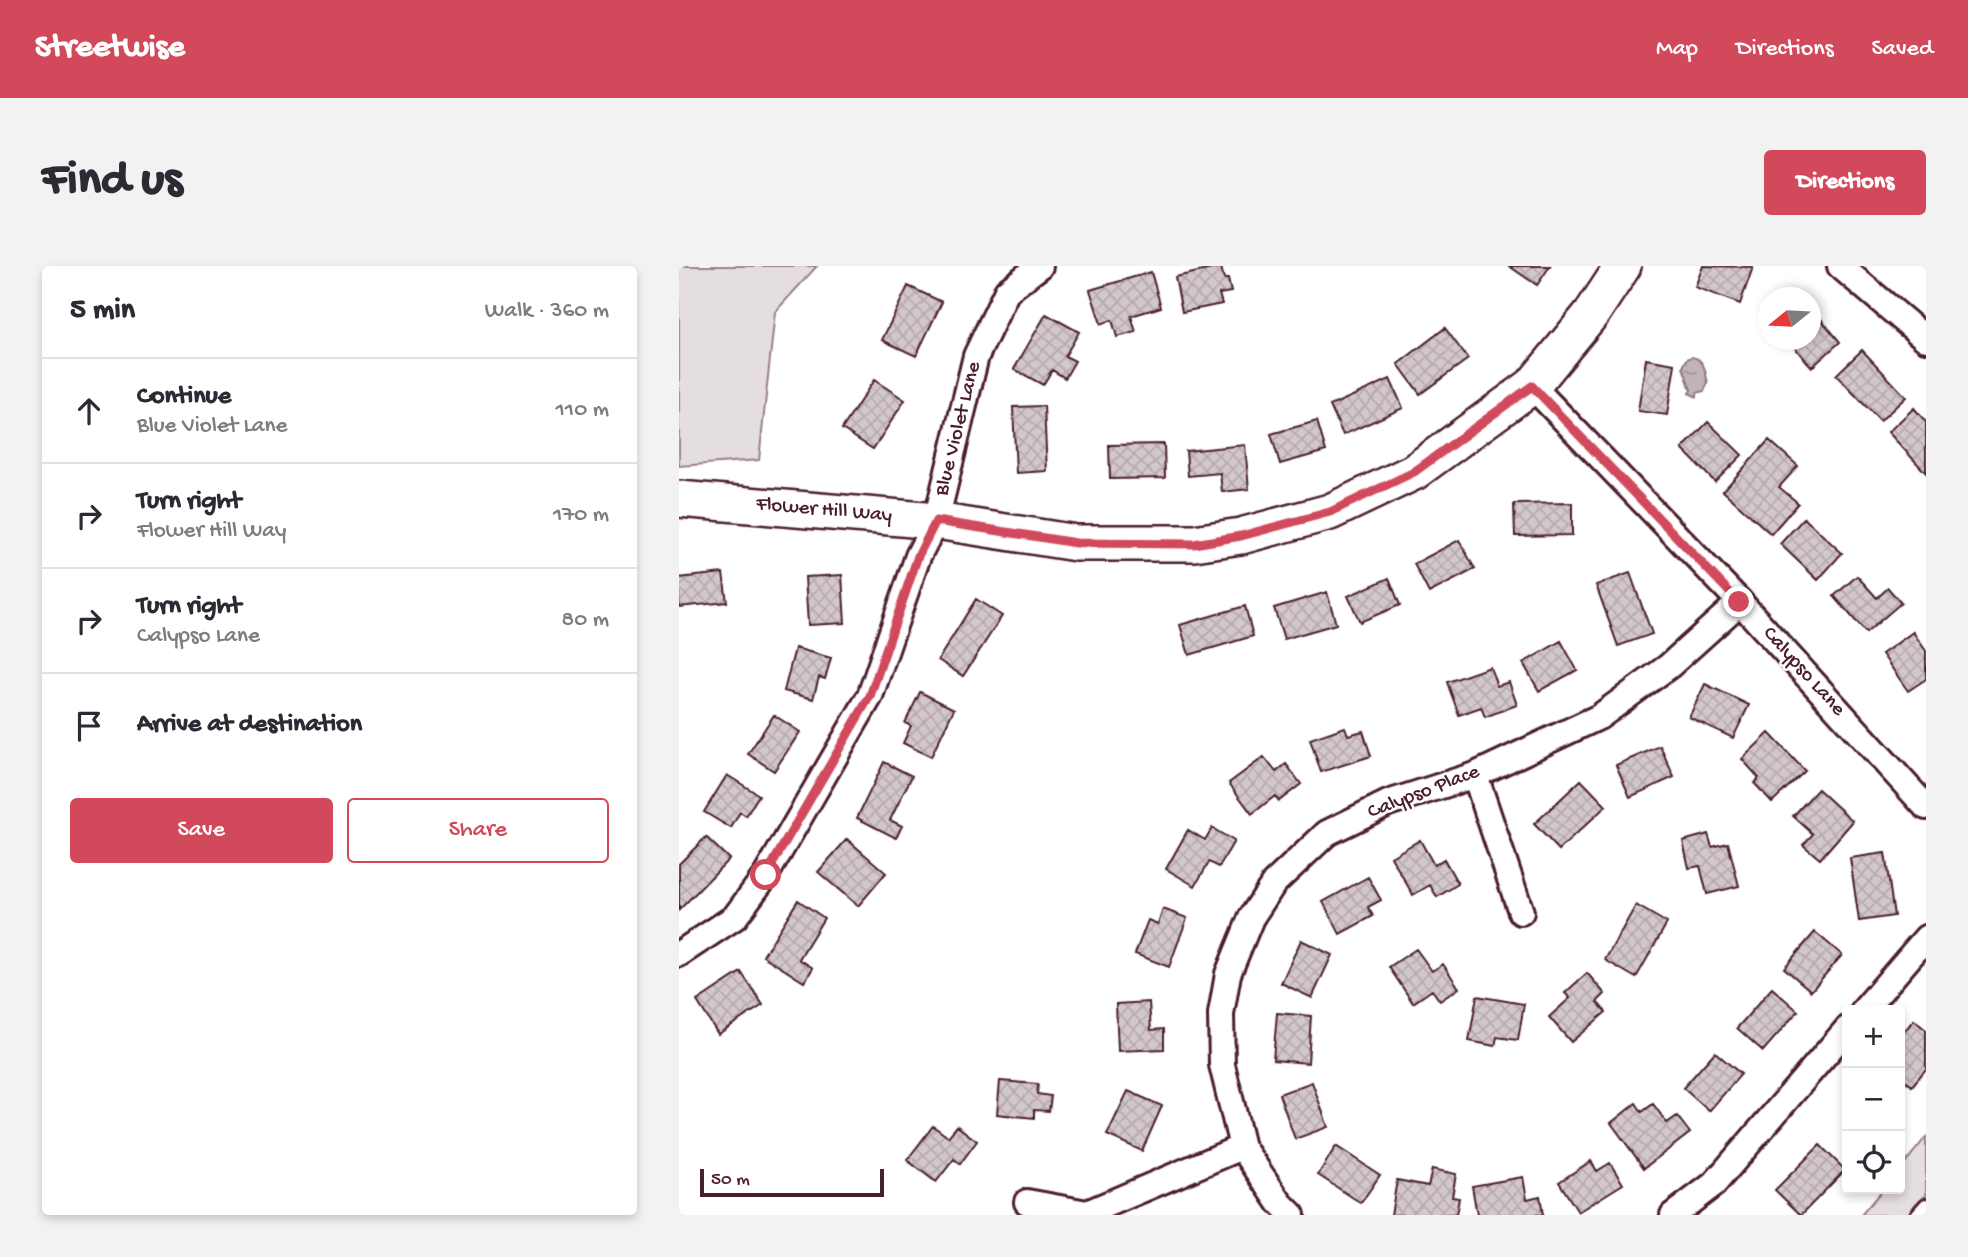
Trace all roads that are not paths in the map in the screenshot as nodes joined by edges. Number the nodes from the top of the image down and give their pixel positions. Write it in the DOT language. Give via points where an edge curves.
graph roads {
  1 [pos="1040,266"];
  2 [pos="1623,266"];
  3 [pos="1840,266"];
  4 [pos="1926,339"];
  5 [pos="1532,386"];
  6 [pos="679,499"];
  7 [pos="936,521"];
  8 [pos="1739,602"];
  9 [pos="1475,775"];
  10 [pos="1926,807"];
  11 [pos="1521,912"];
  12 [pos="1926,938"];
  13 [pos="679,954"];
  14 [pos="1868,1005"];
  15 [pos="1842,1036"];
  16 [pos="1242,1147"];
  17 [pos="1027,1202"];
  18 [pos="1926,1205"];
  19 [pos="1292,1215"];
  20 [pos="1672,1215"];
  21 [pos="1917,1215"];
  1 -- 7 [label="street, Blue Violet Lane" via="1007,291 976,356"];
  2 -- 5 [label="street, Flower Hill Way" via="1592,313"];
  3 -- 4 [label="street"];
  5 -- 7 [label="street, Flower Hill Way" via="1414,472 1330,512 1241,536 1194,544 1076,543"];
  5 -- 8 [label="street, Calypso Lane"];
  6 -- 7 [label="street, Flower Hill Way"];
  7 -- 13 [label="street, Blue Violet Lane" via="918,556 870,696 766,875 735,917"];
  8 -- 9 [label="street, Calypso Place" via="1669,666 1599,717"];
  8 -- 10 [label="street, Calypso Lane"];
  9 -- 11 [label="street"];
  9 -- 16 [label="street, Calypso Place" via="1388,803 1327,833 1274,883 1251,919 1228,974 1221,1014 1222,1065"];
  12 -- 14 [label="street"];
  15 -- 20 [label="street" via="1714,1184"];
  16 -- 17 [label="street" via="1087,1213"];
  16 -- 19 [label="street, Calypso Place"];
  18 -- 21 [label="lane"];
}
